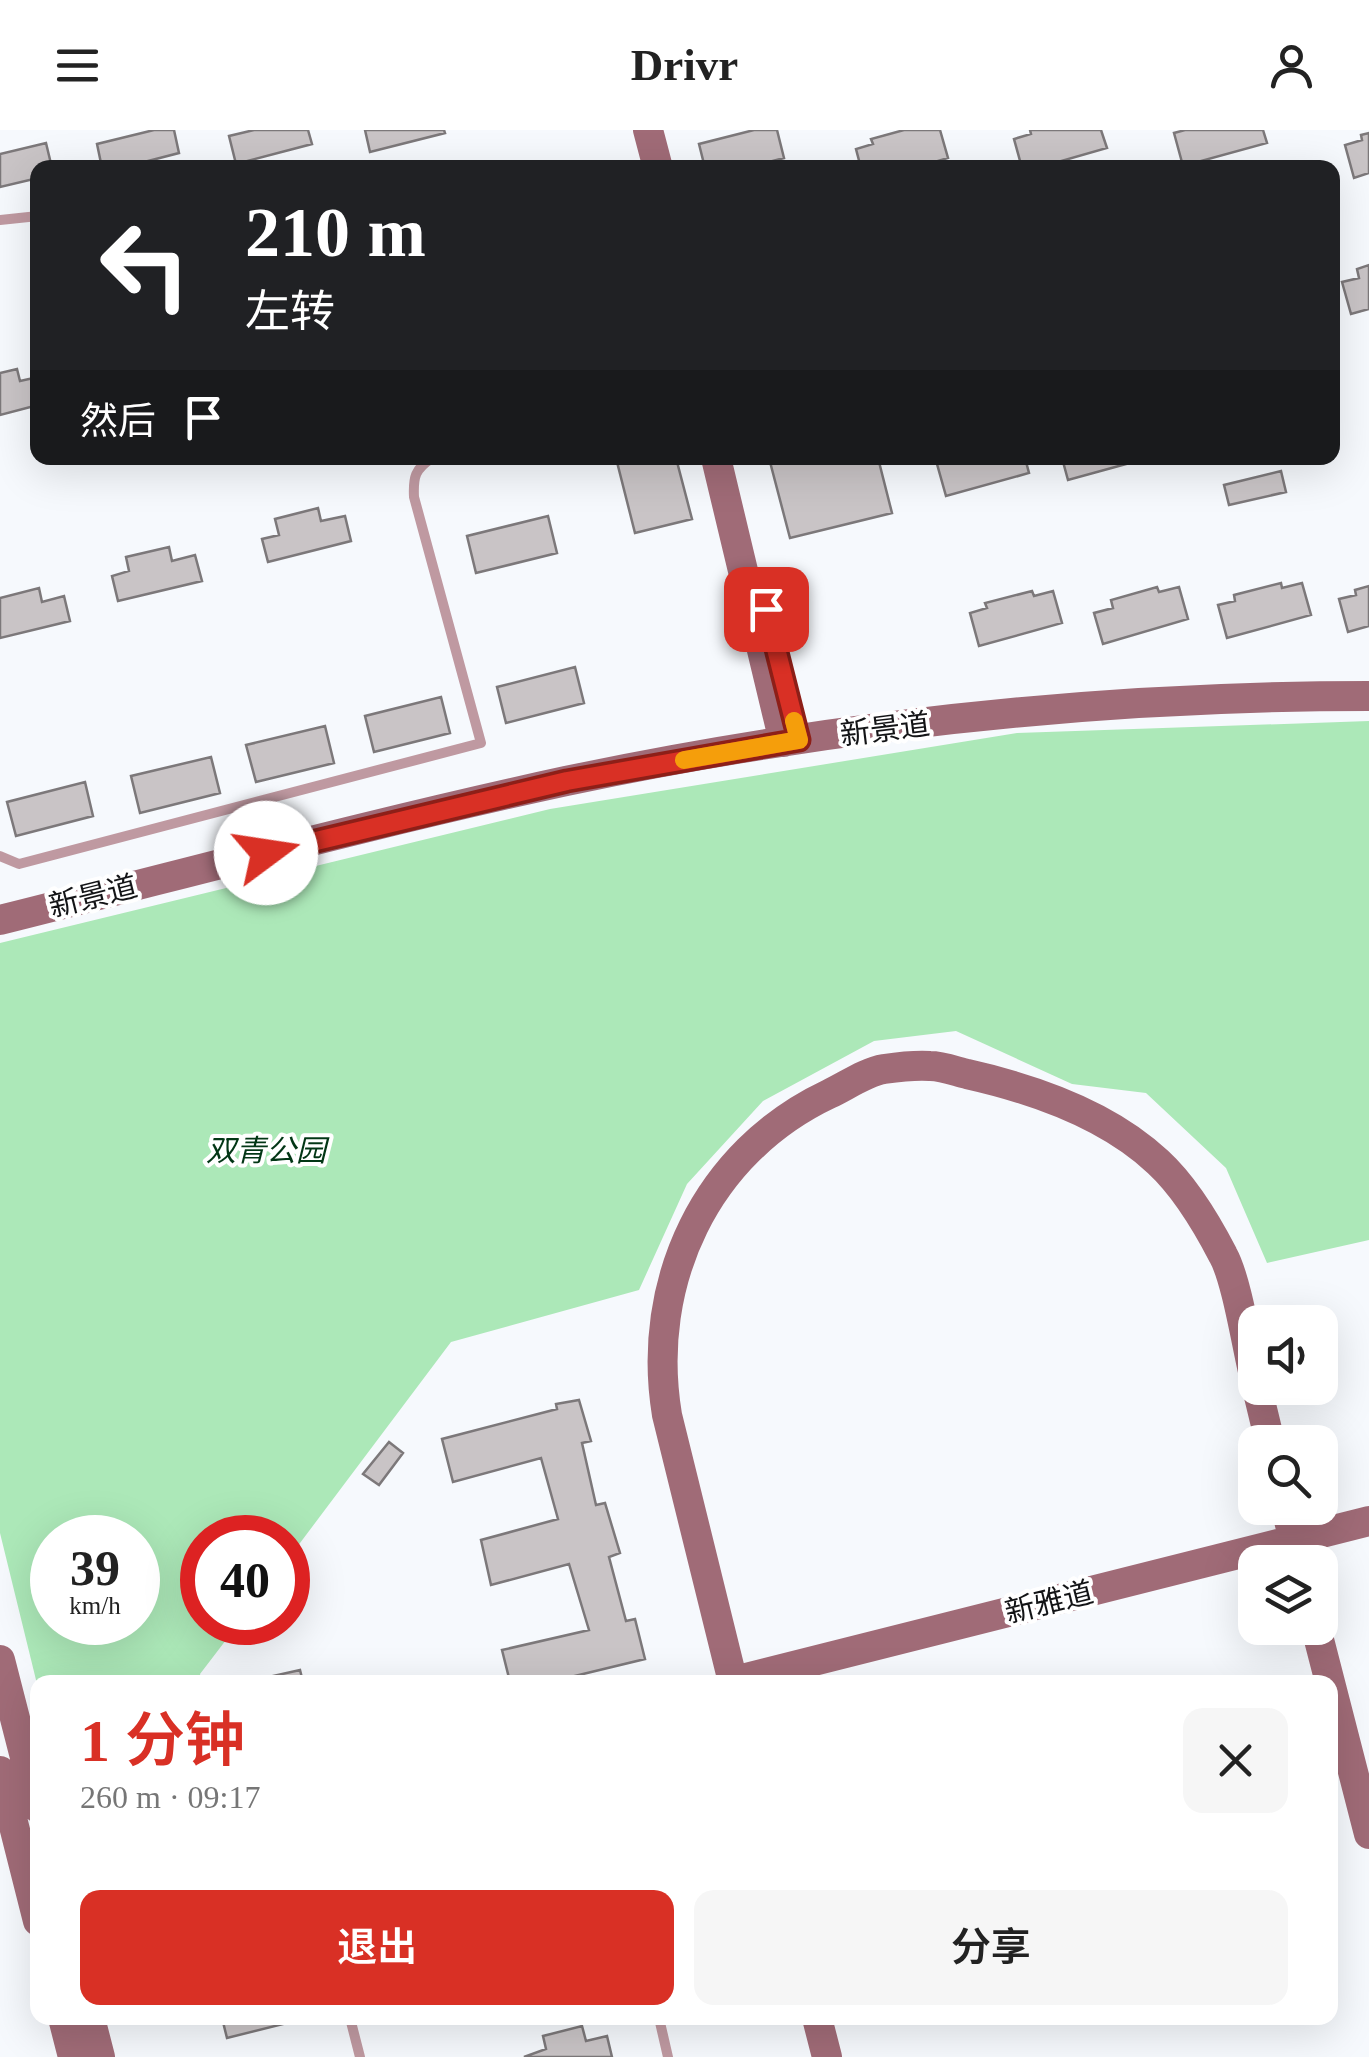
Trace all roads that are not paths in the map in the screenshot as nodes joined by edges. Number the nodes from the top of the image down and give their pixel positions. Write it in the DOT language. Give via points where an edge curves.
graph roads {
  1 [pos="636,130"];
  2 [pos="648,130"];
  3 [pos="644,160"];
  4 [pos="656,160"];
  5 [pos="30,217"];
  6 [pos="0,220"];
  7 [pos="422,465"];
  8 [pos="718,465"];
  9 [pos="731,465"];
  10 [pos="1369,683"];
  11 [pos="1369,696"];
  12 [pos="789,732"];
  13 [pos="0,856"];
  14 [pos="0,902"];
  15 [pos="0,920"];
  16 [pos="1238,1308"];
  17 [pos="1369,1521"];
  18 [pos="1369,1538"];
  19 [pos="1313,1545"];
  20 [pos="1336,1545"];
  21 [pos="1238,1567"];
  22 [pos="1238,1570"];
  23 [pos="1320,1645"];
  24 [pos="0,1660"];
  25 [pos="730,1675"];
  26 [pos="763,1675"];
  27 [pos="827,1675"];
  28 [pos="1328,1675"];
  29 [pos="1338,1714"];
  30 [pos="0,1771"];
  31 [pos="30,1777"];
  32 [pos="1369,1834"];
  33 [pos="20,1869"];
  34 [pos="30,1898"];
  35 [pos="65,2025"];
  36 [pos="92,2025"];
  37 [pos="352,2025"];
  38 [pos="661,2025"];
  39 [pos="820,2025"];
  40 [pos="73,2057"];
  41 [pos="100,2057"];
  42 [pos="360,2057"];
  43 [pos="668,2057"];
  44 [pos="828,2057"];
  1 -- 3 [label="street"];
  2 -- 4 [label="street"];
  5 -- 6 [label="lane"];
  7 -- 13 [label="lane" via="413,477 414,496 481,743 19,864"];
  8 -- 12 [label="street"];
  9 -- 12 [label="street"];
  10 -- 12 [label="street, 新景道" via="1218,685"];
  11 -- 12 [label="street, 新景道"];
  12 -- 14 [label="street, 新景道" via="650,747 394,801"];
  12 -- 15 [label="street, 新景道"];
  16 -- 25 [label="street" via="1226,1258 1160,1163 1123,1134 1032,1091 930,1066 880,1070 771,1128 703,1207 662,1324 667,1415"];
  17 -- 19 [label="street, 新雅道"];
  18 -- 20 [label="street, 新雅道"];
  21 -- 26 [label="street, 新雅道"];
  22 -- 27 [label="street, 新雅道"];
  23 -- 28 [label="street"];
  24 -- 31 [label="street"];
  29 -- 32 [label="street"];
  30 -- 33 [label="street"];
  33 -- 34 [label="street"];
  35 -- 40 [label="street"];
  36 -- 41 [label="street"];
  37 -- 42 [label="lane"];
  38 -- 43 [label="lane"];
  39 -- 44 [label="street"];
}
